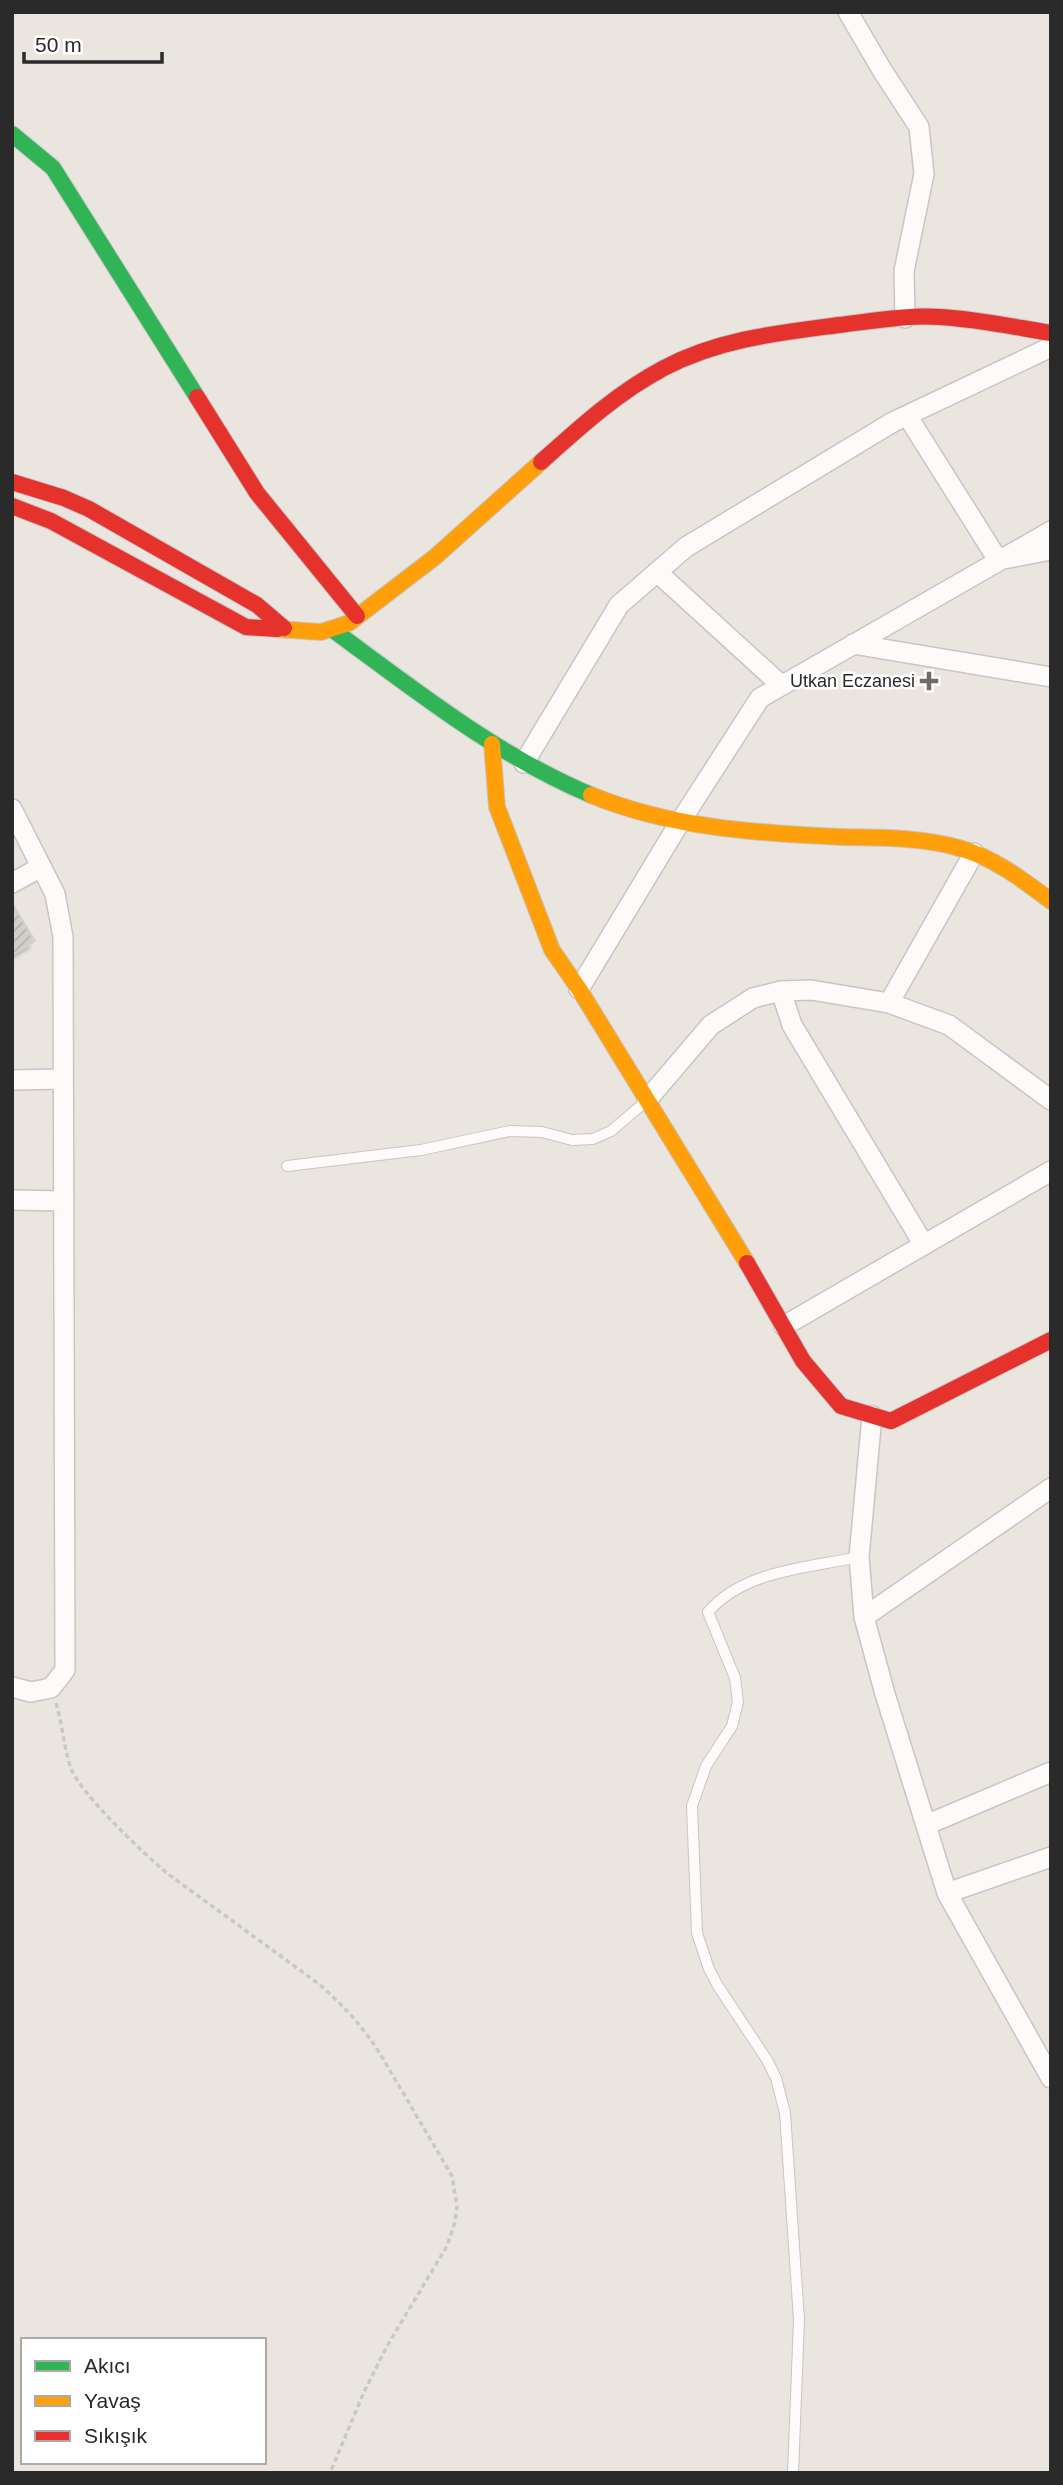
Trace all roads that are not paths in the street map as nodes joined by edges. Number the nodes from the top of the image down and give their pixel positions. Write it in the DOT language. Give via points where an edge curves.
graph roads {
  1 [pos="848,12"];
  2 [pos="12,134"];
  3 [pos="905,318"];
  4 [pos="1051,333"];
  5 [pos="1051,347"];
  6 [pos="908,417"];
  7 [pos="12,482"];
  8 [pos="12,506"];
  9 [pos="1051,531"];
  10 [pos="1051,550"];
  11 [pos="998,561"];
  12 [pos="657,572"];
  13 [pos="357,616"];
  14 [pos="284,628"];
  15 [pos="333,630"];
  16 [pos="853,644"];
  17 [pos="1051,677"];
  18 [pos="781,685"];
  19 [pos="492,744"];
  20 [pos="524,763"];
  21 [pos="12,809"];
  22 [pos="680,822"];
  23 [pos="974,853"];
  24 [pos="41,867"];
  25 [pos="12,883"];
  26 [pos="1051,901"];
  27 [pos="579,989"];
  28 [pos="781,991"];
  29 [pos="889,1003"];
  30 [pos="64,1079"];
  31 [pos="12,1080"];
  32 [pos="647,1100"];
  33 [pos="1051,1100"];
  34 [pos="288,1167"];
  35 [pos="1051,1171"];
  36 [pos="12,1200"];
  37 [pos="64,1201"];
  38 [pos="924,1245"];
  39 [pos="784,1326"];
  40 [pos="1051,1340"];
  41 [pos="872,1416"];
  42 [pos="1051,1488"];
  43 [pos="859,1557"];
  44 [pos="864,1617"];
  45 [pos="12,1687"];
  46 [pos="1051,1772"];
  47 [pos="926,1825"];
  48 [pos="1051,1857"];
  49 [pos="947,1893"];
  50 [pos="1051,2078"];
  51 [pos="793,2473"];
  1 -- 3 [label="street" via="919,127 924,174 904,271"];
  2 -- 13 [label="street" via="53,168 257,494"];
  3 -- 4 [label="street" via="966,319"];
  3 -- 13 [label="street" via="744,339 666,366 604,406 435,558"];
  5 -- 6 [label="street"];
  6 -- 11 [label="street"];
  6 -- 12 [label="street" via="776,491 686,547"];
  7 -- 14 [label="street" via="89,509 257,605"];
  8 -- 14 [label="street" via="51,521 246,627"];
  9 -- 11 [label="street"];
  10 -- 11 [label="street"];
  11 -- 16 [label="street"];
  12 -- 18 [label="street"];
  12 -- 20 [label="street" via="619,605"];
  13 -- 15 [label="street"];
  14 -- 15 [label="street"];
  15 -- 19 [label="street"];
  16 -- 17 [label="street"];
  16 -- 18 [label="street"];
  18 -- 22 [label="street" via="760,698"];
  19 -- 20 [label="street"];
  19 -- 27 [label="street" via="497,807 552,950"];
  20 -- 22 [label="street" via="599,799"];
  21 -- 24 [label="street"];
  22 -- 23 [label="street" via="786,834 930,841"];
  22 -- 27 [label="street"];
  23 -- 26 [label="street" via="1000,865"];
  23 -- 29 [label="street"];
  24 -- 25 [label="street"];
  24 -- 30 [label="street" via="55,894 63,936"];
  27 -- 32 [label="street"];
  28 -- 29 [label="street" via="811,990"];
  28 -- 32 [label="street" via="752,998 711,1025"];
  28 -- 38 [label="street" via="792,1025"];
  29 -- 33 [label="street" via="949,1026"];
  30 -- 31 [label="street"];
  30 -- 37 [label="street"];
  32 -- 34 [label="lane" via="611,1131 593,1139 510,1131 421,1150"];
  32 -- 39 [label="street"];
  35 -- 38 [label="street"];
  36 -- 37 [label="street"];
  37 -- 45 [label="street" via="65,1670 51,1688 31,1692"];
  38 -- 39 [label="street"];
  39 -- 41 [label="street" via="803,1361 841,1406"];
  40 -- 41 [label="street" via="891,1421"];
  41 -- 43 [label="street"];
  42 -- 44 [label="street"];
  43 -- 44 [label="street"];
  43 -- 51 [label="lane" via="756,1578 733,1590 708,1612 735,1678 738,1702 732,1726 706,1766 692,1807 697,1933 702,1951 718,1986 767,2060 785,2113 799,2320"];
  44 -- 47 [label="street"];
  46 -- 47 [label="street"];
  47 -- 49 [label="street"];
  48 -- 49 [label="street"];
  49 -- 50 [label="street"];
}
